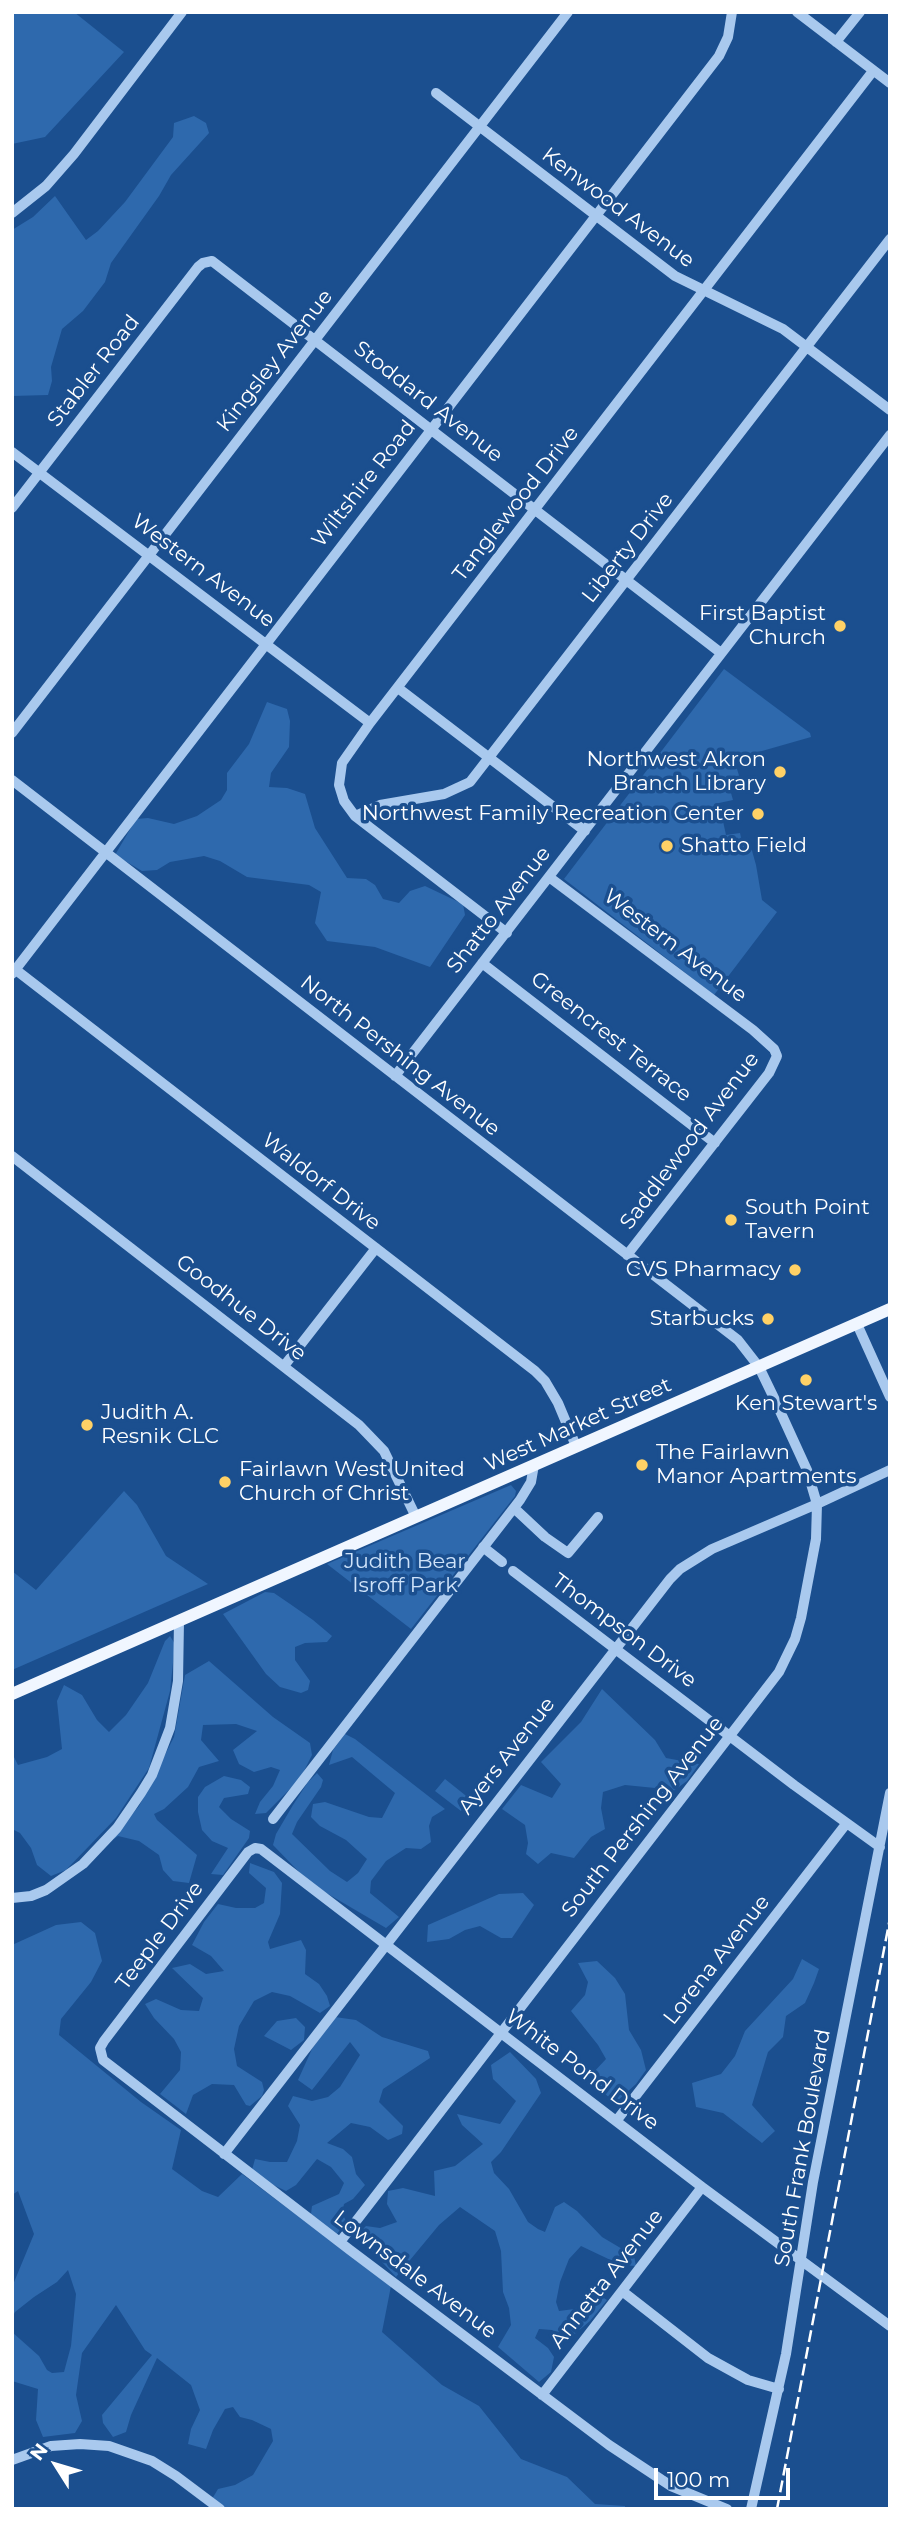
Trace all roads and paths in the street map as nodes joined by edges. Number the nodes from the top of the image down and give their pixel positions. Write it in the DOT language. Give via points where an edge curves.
graph roads {
  1 [pos="182,12"];
  2 [pos="568,12"];
  3 [pos="732,12"];
  4 [pos="797,12"];
  5 [pos="860,12"];
  6 [pos="836,42"];
  7 [pos="873,71"];
  8 [pos="890,83"];
  9 [pos="436,93"];
  10 [pos="480,127"];
  11 [pos="12,213"];
  12 [pos="595,216"];
  13 [pos="890,239"];
  14 [pos="209,262"];
  15 [pos="702,291"];
  16 [pos="316,340"];
  17 [pos="807,347"];
  18 [pos="890,410"];
  19 [pos="430,429"];
  20 [pos="890,435"];
  21 [pos="12,452"];
  22 [pos="40,474"];
  23 [pos="12,508"];
  24 [pos="534,511"];
  25 [pos="149,555"];
  26 [pos="627,581"];
  27 [pos="266,643"];
  28 [pos="721,653"];
  29 [pos="398,688"];
  30 [pos="370,723"];
  31 [pos="12,733"];
  32 [pos="490,758"];
  33 [pos="12,780"];
  34 [pos="355,816"];
  35 [pos="585,831"];
  36 [pos="105,851"];
  37 [pos="550,877"];
  38 [pos="507,933"];
  39 [pos="482,963"];
  40 [pos="14,972"];
  41 [pos="774,1049"];
  42 [pos="396,1076"];
  43 [pos="715,1143"];
  44 [pos="15,1163"];
  45 [pos="376,1248"];
  46 [pos="627,1255"];
  47 [pos="890,1309"];
  48 [pos="857,1324"];
  49 [pos="284,1366"];
  50 [pos="759,1367"];
  51 [pos="890,1398"];
  52 [pos="576,1446"];
  53 [pos="534,1465"];
  54 [pos="890,1470"];
  55 [pos="817,1504"];
  56 [pos="514,1508"];
  57 [pos="416,1517"];
  58 [pos="598,1517"];
  59 [pos="483,1548"];
  60 [pos="502,1562"];
  61 [pos="513,1571"];
  62 [pos="179,1621"];
  63 [pos="614,1649"];
  64 [pos="12,1694"];
  65 [pos="731,1736"];
  66 [pos="890,1793"];
  67 [pos="273,1819"];
  68 [pos="846,1824"];
  69 [pos="880,1847"];
  70 [pos="251,1849"];
  71 [pos="12,1898"];
  72 [pos="385,1944"];
  73 [pos="501,2032"];
  74 [pos="100,2048"];
  75 [pos="617,2120"];
  76 [pos="224,2154"];
  77 [pos="702,2187"];
  78 [pos="340,2242"];
  79 [pos="801,2260"];
  80 [pos="622,2291"];
  81 [pos="890,2326"];
  82 [pos="779,2389"];
  83 [pos="542,2395"];
  84 [pos="12,2460"];
  85 [pos="220,2509"];
  86 [pos="727,2509"];
  87 [pos="751,2509"];
  1 -- 11 [label="street" via="75,155"];
  2 -- 10 [label="street, Kingsley Avenue"];
  3 -- 12 [label="street, Wiltshire Road" via="719,56"];
  4 -- 6 [label="street"];
  5 -- 6 [label="street"];
  6 -- 7 [label="street"];
  7 -- 8 [label="street"];
  7 -- 15 [label="street, Tanglewood Drive"];
  9 -- 10 [label="street, Kenwood Avenue"];
  10 -- 12 [label="street, Kenwood Avenue"];
  10 -- 16 [label="street, Kingsley Avenue"];
  12 -- 15 [label="street, Kenwood Avenue"];
  12 -- 19 [label="street, Wiltshire Road"];
  13 -- 17 [label="street, Liberty Drive"];
  14 -- 16 [label="street, Stoddard Avenue" via="219,264"];
  14 -- 22 [label="street, Stabler Road" via="198,268"];
  15 -- 17 [label="street, Kenwood Avenue" via="766,319"];
  15 -- 24 [label="street, Tanglewood Drive"];
  16 -- 19 [label="street, Stoddard Avenue"];
  16 -- 25 [label="street, Kingsley Avenue"];
  17 -- 18 [label="street, Kenwood Avenue"];
  17 -- 26 [label="street, Liberty Drive"];
  19 -- 24 [label="street, Stoddard Avenue"];
  19 -- 27 [label="street, Wiltshire Road"];
  20 -- 28 [label="street, Shatto Avenue"];
  21 -- 22 [label="street, Western Avenue"];
  22 -- 23 [label="street, Stabler Road"];
  22 -- 25 [label="street, Western Avenue"];
  24 -- 26 [label="street, Stoddard Avenue"];
  24 -- 29 [label="street, Tanglewood Drive"];
  25 -- 27 [label="street, Western Avenue"];
  25 -- 31 [label="street, Kingsley Avenue"];
  26 -- 28 [label="street, Stoddard Avenue"];
  26 -- 32 [label="street, Liberty Drive"];
  27 -- 30 [label="street, Western Avenue"];
  27 -- 36 [label="street, Wiltshire Road"];
  28 -- 35 [label="street, Shatto Avenue"];
  29 -- 30 [label="street, Tanglewood Drive"];
  29 -- 32 [label="street"];
  30 -- 34 [label="street, Tanglewood Drive" via="345,757 339,775 344,801"];
  32 -- 34 [label="street, Liberty Drive" via="458,790 380,804"];
  32 -- 35 [label="street"];
  33 -- 36 [label="street, North Pershing Avenue"];
  34 -- 38 [label="street, Tanglewood Drive"];
  35 -- 37 [label="street, Shatto Avenue"];
  36 -- 40 [label="street, Wiltshire Road"];
  36 -- 42 [label="street, North Pershing Avenue"];
  37 -- 38 [label="street, Shatto Avenue"];
  37 -- 41 [label="street, Western Avenue"];
  38 -- 39 [label="street, Shatto Avenue"];
  39 -- 42 [label="street, Shatto Avenue"];
  39 -- 43 [label="street, Greencrest Terrace"];
  40 -- 45 [label="street, Waldorf Drive"];
  41 -- 43 [label="street, Saddlewood Avenue" via="778,1056 773,1068"];
  42 -- 46 [label="street, North Pershing Avenue"];
  43 -- 46 [label="street, Saddlewood Avenue"];
  44 -- 49 [label="street, Goodhue Drive"];
  45 -- 49 [label="street"];
  45 -- 52 [label="street, Waldorf Drive" via="535,1371 554,1395"];
  46 -- 50 [label="street, North Pershing Avenue" via="738,1340"];
  47 -- 48 [label="main road, West Market Street"];
  48 -- 50 [label="main road, West Market Street"];
  48 -- 51 [label="street"];
  49 -- 57 [label="street, Goodhue Drive" via="375,1440"];
  50 -- 52 [label="main road, West Market Street"];
  50 -- 55 [label="street, South Pershing Avenue" via="802,1458"];
  52 -- 53 [label="main road, West Market Street"];
  53 -- 56 [label="street" via="531,1482"];
  53 -- 57 [label="main road, West Market Street"];
  54 -- 55 [label="street, Ayers Avenue"];
  55 -- 63 [label="street, Ayers Avenue" via="691,1561 660,1589"];
  55 -- 65 [label="street, South Pershing Avenue" via="814,1556 794,1639 779,1672"];
  56 -- 58 [label="street" via="568,1553"];
  56 -- 59 [label="street"];
  57 -- 62 [label="main road, West Market Street"];
  59 -- 60 [label="street"];
  59 -- 67 [label="street"];
  61 -- 63 [label="street, Thompson Drive"];
  62 -- 64 [label="main road, West Market Street"];
  62 -- 71 [label="street" via="178,1681 170,1728 152,1775 117,1828 83,1864 46,1891"];
  63 -- 65 [label="street, Thompson Drive"];
  63 -- 72 [label="street, Ayers Avenue"];
  65 -- 68 [label="street, Thompson Drive"];
  65 -- 73 [label="street, South Pershing Avenue"];
  66 -- 69 [label="street, South Frank Boulevard"];
  68 -- 69 [label="street, Thompson Drive"];
  68 -- 75 [label="street, Lorena Avenue"];
  69 -- 79 [label="street, South Frank Boulevard"];
  70 -- 72 [label="street, White Pond Drive" via="261,1849"];
  70 -- 74 [label="street, Teeple Drive"];
  72 -- 73 [label="street, White Pond Drive"];
  72 -- 76 [label="street, Ayers Avenue"];
  73 -- 75 [label="street, White Pond Drive"];
  73 -- 78 [label="street, South Pershing Avenue"];
  74 -- 76 [label="street, Lownsdale Avenue" via="107,2065"];
  75 -- 77 [label="street, White Pond Drive"];
  76 -- 78 [label="street, Lownsdale Avenue"];
  77 -- 79 [label="street, White Pond Drive"];
  77 -- 80 [label="street, Annetta Avenue"];
  78 -- 83 [label="street, Lownsdale Avenue"];
  79 -- 81 [label="street, White Pond Drive"];
  79 -- 82 [label="street, South Frank Boulevard"];
  80 -- 82 [label="street" via="708,2358 748,2381"];
  80 -- 83 [label="street, Annetta Avenue"];
  82 -- 87 [label="street, South Frank Boulevard"];
  83 -- 86 [label="street, Lownsdale Avenue" via="646,2472"];
  84 -- 85 [label="street" via="49,2447 110,2446 152,2461"];
}
